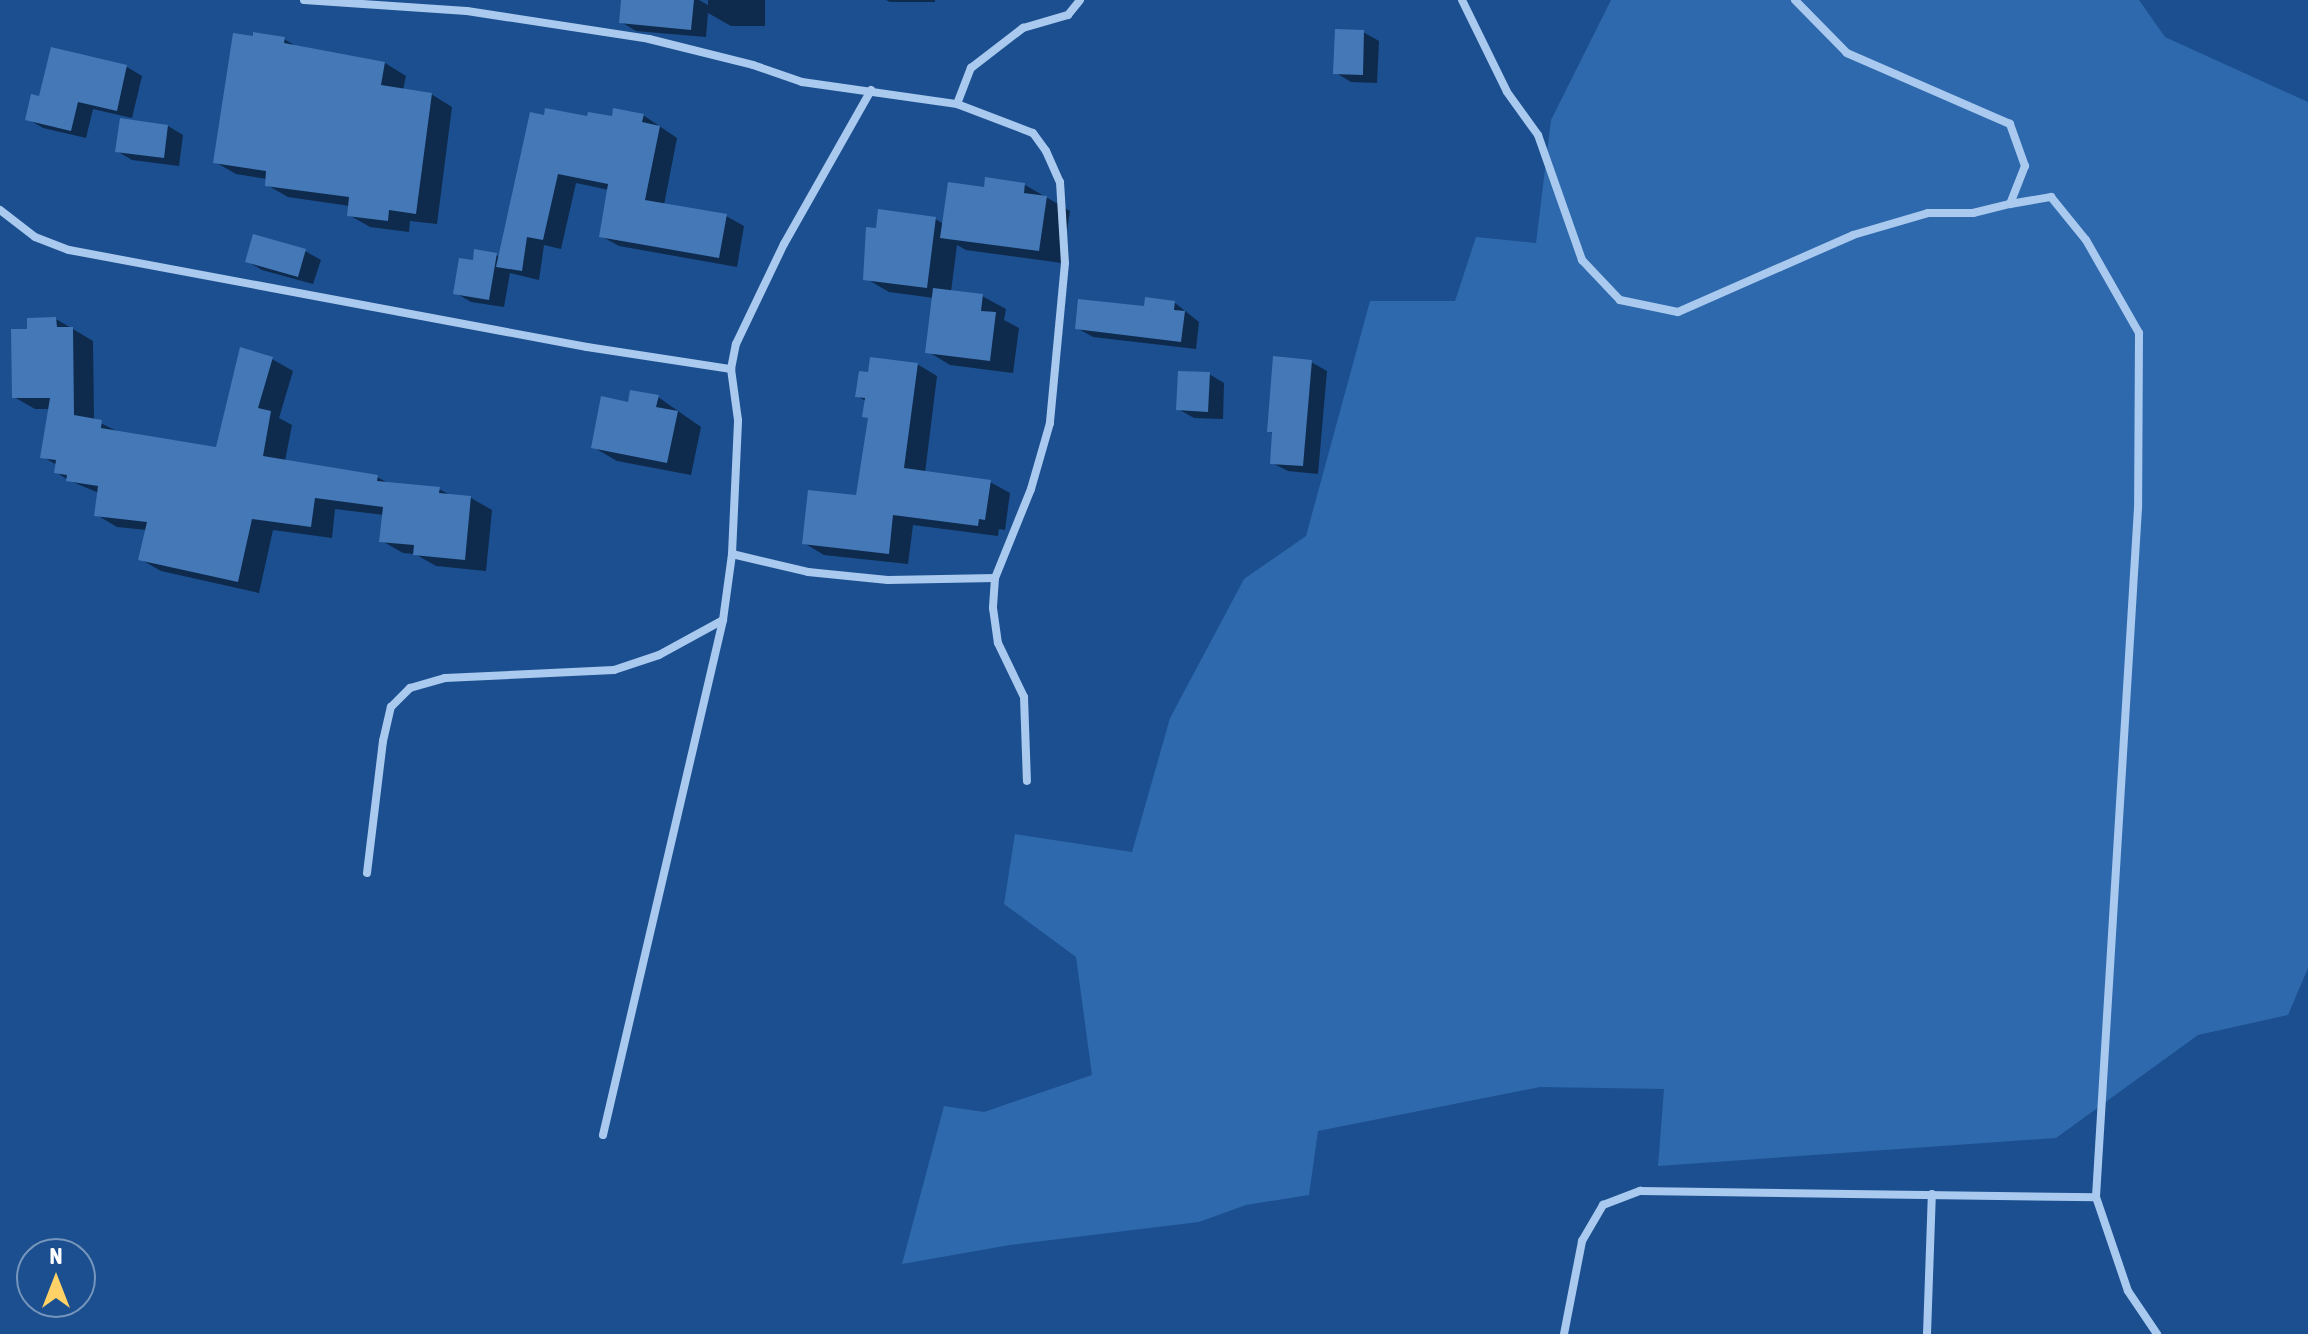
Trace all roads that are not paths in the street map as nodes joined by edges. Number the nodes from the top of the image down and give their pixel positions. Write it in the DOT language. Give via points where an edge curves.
graph roads {
  1 [pos="304,0"];
  2 [pos="1080,0"];
  3 [pos="1462,0"];
  4 [pos="1795,0"];
  5 [pos="871,90"];
  6 [pos="957,104"];
  7 [pos="2010,204"];
  8 [pos="0,210"];
  9 [pos="731,369"];
  10 [pos="732,554"];
  11 [pos="995,578"];
  12 [pos="723,620"];
  13 [pos="1027,781"];
  14 [pos="367,873"];
  15 [pos="603,1135"];
  16 [pos="1932,1194"];
  17 [pos="2096,1197"];
  18 [pos="1564,1334"];
  19 [pos="1927,1334"];
  20 [pos="2157,1334"];
  1 -- 5 [label="street" via="559,23 649,39 802,82"];
  2 -- 6 [label="street" via="1068,15 1023,28 971,68"];
  3 -- 7 [label="street" via="1507,92 1538,135 1582,260 1620,300 1678,312 1853,235 1928,213 1952,216"];
  4 -- 7 [label="street" via="1847,53 2010,124 2025,166"];
  5 -- 6 [label="street"];
  5 -- 9 [label="street" via="784,244 736,344"];
  6 -- 11 [label="street" via="1033,133 1060,182 1065,263 1050,423 1031,489"];
  7 -- 17 [label="street" via="2051,197 2086,240 2139,333 2138,508"];
  8 -- 9 [label="street" via="35,237 69,250"];
  9 -- 10 [label="street" via="738,420"];
  10 -- 11 [label="street" via="808,572 888,580"];
  10 -- 12 [label="street"];
  11 -- 13 [label="street" via="998,643 1024,697"];
  12 -- 14 [label="street" via="659,655 614,670 445,678 410,688 391,707 383,741"];
  12 -- 15 [label="street"];
  16 -- 17 [label="street"];
  16 -- 18 [label="street" via="1627,1195 1603,1205 1582,1241"];
  16 -- 19 [label="street"];
  17 -- 20 [label="street" via="2128,1291"];
}
